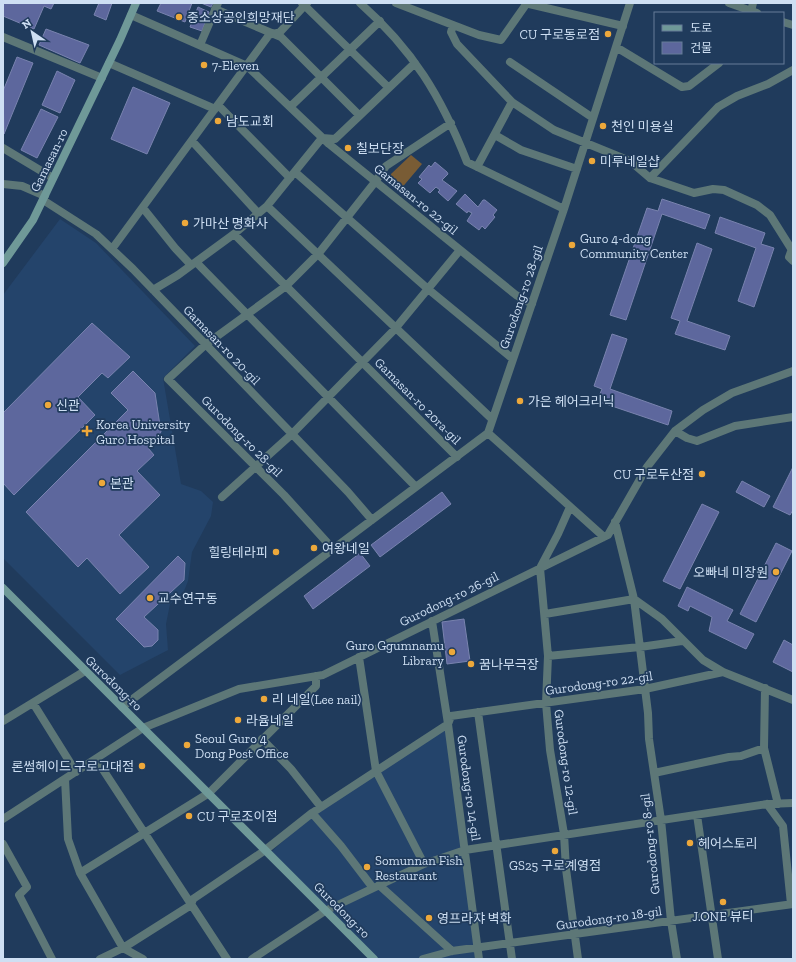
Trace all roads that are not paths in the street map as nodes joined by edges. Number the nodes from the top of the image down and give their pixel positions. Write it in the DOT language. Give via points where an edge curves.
graph roads {
  1 [pos="136,3"];
  2 [pos="360,3"];
  3 [pos="396,3"];
  4 [pos="526,3"];
  5 [pos="630,3"];
  6 [pos="729,3"];
  7 [pos="304,4"];
  8 [pos="216,6"];
  9 [pos="754,9"];
  10 [pos="131,15"];
  11 [pos="380,21"];
  12 [pos="453,25"];
  13 [pos="623,26"];
  14 [pos="273,34"];
  15 [pos="3,37"];
  16 [pos="200,45"];
  17 [pos="616,47"];
  18 [pos="350,49"];
  19 [pos="109,62"];
  20 [pos="510,62"];
  21 [pos="415,63"];
  22 [pos="718,64"];
  23 [pos="247,66"];
  24 [pos="793,70"];
  25 [pos="322,77"];
  26 [pos="102,78"];
  27 [pos="388,87"];
  28 [pos="512,102"];
  29 [pos="217,107"];
  30 [pos="290,108"];
  31 [pos="359,115"];
  32 [pos="593,118"];
  33 [pos="451,123"];
  34 [pos="494,135"];
  35 [pos="322,138"];
  36 [pos="192,140"];
  37 [pos="585,143"];
  38 [pos="3,148"];
  39 [pos="477,167"];
  40 [pos="576,168"];
  41 [pos="292,175"];
  42 [pos="53,178"];
  43 [pos="650,178"];
  44 [pos="375,182"];
  45 [pos="3,184"];
  46 [pos="14,185"];
  47 [pos="3,190"];
  48 [pos="44,198"];
  49 [pos="267,206"];
  50 [pos="143,208"];
  51 [pos="564,209"];
  52 [pos="258,213"];
  53 [pos="346,219"];
  54 [pos="234,234"];
  55 [pos="792,248"];
  56 [pos="112,249"];
  57 [pos="460,250"];
  58 [pos="318,253"];
  59 [pos="793,261"];
  60 [pos="3,262"];
  61 [pos="194,263"];
  62 [pos="286,286"];
  63 [pos="428,289"];
  64 [pos="153,290"];
  65 [pos="532,304"];
  66 [pos="247,314"];
  67 [pos="396,327"];
  68 [pos="205,345"];
  69 [pos="513,360"];
  70 [pos="362,362"];
  71 [pos="793,372"];
  72 [pos="327,397"];
  73 [pos="793,417"];
  74 [pos="492,419"];
  75 [pos="675,431"];
  76 [pos="488,433"];
  77 [pos="292,434"];
  78 [pos="457,456"];
  79 [pos="255,466"];
  80 [pos="416,487"];
  81 [pos="222,497"];
  82 [pos="570,507"];
  83 [pos="372,520"];
  84 [pos="615,522"];
  85 [pos="604,537"];
  86 [pos="333,549"];
  87 [pos="540,568"];
  88 [pos="3,588"];
  89 [pos="634,599"];
  90 [pos="545,614"];
  91 [pos="432,621"];
  92 [pos="682,641"];
  93 [pos="640,647"];
  94 [pos="548,656"];
  95 [pos="359,657"];
  96 [pos="85,671"];
  97 [pos="724,672"];
  98 [pos="316,676"];
  99 [pos="765,688"];
  100 [pos="645,689"];
  101 [pos="793,700"];
  102 [pos="33,703"];
  103 [pos="546,703"];
  104 [pos="122,707"];
  105 [pos="478,712"];
  106 [pos="3,721"];
  107 [pos="448,724"];
  108 [pos="144,728"];
  109 [pos="262,739"];
  110 [pos="764,748"];
  111 [pos="96,759"];
  112 [pos="376,771"];
  113 [pos="76,772"];
  114 [pos="654,773"];
  115 [pos="65,779"];
  116 [pos="209,793"];
  117 [pos="793,803"];
  118 [pos="767,804"];
  119 [pos="778,804"];
  120 [pos="321,807"];
  121 [pos="312,813"];
  122 [pos="697,815"];
  123 [pos="3,819"];
  124 [pos="661,820"];
  125 [pos="144,834"];
  126 [pos="564,834"];
  127 [pos="3,844"];
  128 [pos="496,844"];
  129 [pos="465,850"];
  130 [pos="264,851"];
  131 [pos="424,864"];
  132 [pos="80,873"];
  133 [pos="376,886"];
  134 [pos="792,904"];
  135 [pos="191,905"];
  136 [pos="325,911"];
  137 [pos="712,915"];
  138 [pos="671,921"];
  139 [pos="574,934"];
  140 [pos="510,943"];
  141 [pos="123,948"];
  142 [pos="477,948"];
  143 [pos="452,951"];
  144 [pos="52,959"];
  145 [pos="100,959"];
  146 [pos="143,959"];
  147 [pos="227,959"];
  148 [pos="252,959"];
  149 [pos="374,959"];
  150 [pos="422,959"];
  151 [pos="479,959"];
  152 [pos="512,959"];
  153 [pos="578,959"];
  154 [pos="677,959"];
  155 [pos="718,959"];
  1 -- 10 [label="main road, Gamasan-ro"];
  2 -- 11 [label="street"];
  3 -- 12 [label="street"];
  4 -- 12 [label="street" via="501,40 478,35"];
  4 -- 13 [label="street"];
  5 -- 13 [label="street, Gurodong-ro 28-gil"];
  6 -- 9 [label="street"];
  7 -- 14 [label="street" via="280,32"];
  7 -- 18 [label="street"];
  8 -- 14 [label="street"];
  8 -- 16 [label="street"];
  10 -- 16 [label="street, Gamasan-ro 22-gil"];
  10 -- 19 [label="main road, Gamasan-ro"];
  11 -- 18 [label="street"];
  11 -- 21 [label="street"];
  12 -- 28 [label="street" via="451,32 457,44"];
  13 -- 17 [label="street, Gurodong-ro 28-gil"];
  14 -- 23 [label="street" via="269,35"];
  14 -- 25 [label="street" via="281,37"];
  15 -- 26 [label="street"];
  16 -- 23 [label="street, Gamasan-ro 22-gil"];
  17 -- 22 [label="street" via="682,87 689,86"];
  17 -- 32 [label="street, Gurodong-ro 28-gil"];
  18 -- 25 [label="street"];
  18 -- 27 [label="street"];
  19 -- 26 [label="main road, Gamasan-ro"];
  19 -- 29 [label="street"];
  20 -- 32 [label="street"];
  21 -- 27 [label="street"];
  21 -- 33 [label="street" via="435,92"];
  23 -- 29 [label="street"];
  23 -- 30 [label="street, Gamasan-ro 22-gil"];
  24 -- 43 [label="street" via="718,107"];
  25 -- 30 [label="street"];
  25 -- 31 [label="street"];
  26 -- 42 [label="main road, Gamasan-ro"];
  27 -- 31 [label="street"];
  28 -- 34 [label="street"];
  28 -- 37 [label="street" via="554,130"];
  29 -- 36 [label="street"];
  29 -- 41 [label="street"];
  30 -- 35 [label="street, Gamasan-ro 22-gil"];
  31 -- 35 [label="street" via="334,139"];
  32 -- 37 [label="street, Gurodong-ro 28-gil"];
  33 -- 39 [label="street" via="467,162"];
  33 -- 44 [label="street" via="386,166"];
  34 -- 39 [label="street"];
  34 -- 40 [label="street" via="521,150"];
  35 -- 41 [label="street"];
  35 -- 44 [label="street, Gamasan-ro 22-gil"];
  36 -- 50 [label="street"];
  36 -- 52 [label="street"];
  37 -- 40 [label="street, Gurodong-ro 28-gil"];
  37 -- 43 [label="street" via="630,161"];
  38 -- 42 [label="street"];
  39 -- 51 [label="street"];
  40 -- 51 [label="street, Gurodong-ro 28-gil"];
  41 -- 49 [label="street"];
  41 -- 53 [label="street"];
  42 -- 48 [label="main road, Gamasan-ro"];
  43 -- 55 [label="street" via="694,192 724,190 757,205 770,216"];
  44 -- 53 [label="street"];
  44 -- 57 [label="street, Gamasan-ro 22-gil"];
  45 -- 46 [label="street, Gamasan-ro 20-gil"];
  46 -- 47 [label="street"];
  46 -- 48 [label="street, Gamasan-ro 20-gil" via="22,186"];
  48 -- 56 [label="street, Gamasan-ro 20-gil" via="96,234"];
  48 -- 60 [label="main road, Gamasan-ro" via="33,220"];
  49 -- 52 [label="street"];
  49 -- 58 [label="street"];
  50 -- 56 [label="street"];
  50 -- 61 [label="street" via="175,248"];
  51 -- 65 [label="street, Gurodong-ro 28-gil"];
  52 -- 54 [label="street"];
  53 -- 58 [label="street"];
  53 -- 63 [label="street"];
  54 -- 61 [label="street"];
  54 -- 62 [label="street"];
  55 -- 59 [label="street" via="789,257"];
  56 -- 64 [label="street, Gamasan-ro 20-gil"];
  57 -- 63 [label="street, Gamasan-ro 20ra-gil"];
  57 -- 65 [label="street, Gamasan-ro 22-gil" via="516,295"];
  58 -- 62 [label="street"];
  58 -- 67 [label="street"];
  61 -- 64 [label="street"];
  61 -- 66 [label="street"];
  62 -- 66 [label="street"];
  62 -- 70 [label="street"];
  63 -- 67 [label="street, Gamasan-ro 20ra-gil"];
  63 -- 69 [label="street"];
  64 -- 68 [label="street, Gamasan-ro 20-gil"];
  65 -- 69 [label="street, Gurodong-ro 28-gil"];
  66 -- 68 [label="street"];
  66 -- 72 [label="street"];
  67 -- 70 [label="street, Gamasan-ro 20ra-gil"];
  67 -- 74 [label="street"];
  68 -- 77 [label="street, Gamasan-ro 20-gil"];
  68 -- 79 [label="street, Gurodong-ro 28-gil" via="168,380"];
  69 -- 74 [label="street, Gurodong-ro 28-gil"];
  70 -- 72 [label="street, Gamasan-ro 20ra-gil"];
  70 -- 78 [label="street, Gamasan-ro 20ra-gil"];
  71 -- 75 [label="street, Gurodong-ro 26-gil" via="732,393"];
  72 -- 77 [label="street, Gamasan-ro 20ra-gil"];
  72 -- 80 [label="street"];
  73 -- 75 [label="street" via="736,426 696,441"];
  74 -- 76 [label="street, Gurodong-ro 28-gil"];
  75 -- 84 [label="street, Gurodong-ro 26-gil" via="647,467"];
  76 -- 78 [label="street"];
  76 -- 82 [label="street"];
  77 -- 79 [label="street, Gamasan-ro 20ra-gil"];
  77 -- 83 [label="street, Gamasan-ro 20-gil"];
  78 -- 80 [label="street"];
  79 -- 81 [label="street, Gamasan-ro 20ra-gil"];
  79 -- 86 [label="street, Gurodong-ro 28-gil"];
  80 -- 83 [label="street"];
  82 -- 85 [label="street"];
  82 -- 87 [label="street"];
  83 -- 86 [label="street"];
  84 -- 85 [label="street, Gurodong-ro 26-gil" via="608,535"];
  84 -- 89 [label="street, Gurodong-ro 8-gil"];
  85 -- 87 [label="street, Gurodong-ro 26-gil"];
  86 -- 104 [label="street"];
  87 -- 90 [label="street, Gurodong-ro 12-gil"];
  87 -- 91 [label="street, Gurodong-ro 26-gil"];
  88 -- 96 [label="main road, Gurodong-ro"];
  89 -- 90 [label="street"];
  89 -- 92 [label="street" via="662,619"];
  89 -- 93 [label="street, Gurodong-ro 8-gil"];
  90 -- 94 [label="street, Gurodong-ro 12-gil"];
  91 -- 95 [label="street, Gurodong-ro 26-gil"];
  91 -- 107 [label="street, Gurodong-ro 14-gil"];
  92 -- 93 [label="street"];
  92 -- 97 [label="street" via="703,660"];
  93 -- 94 [label="street"];
  93 -- 100 [label="street, Gurodong-ro 8-gil"];
  94 -- 103 [label="street, Gurodong-ro 12-gil"];
  95 -- 98 [label="street, Gurodong-ro 26-gil"];
  95 -- 112 [label="street"];
  96 -- 102 [label="street"];
  96 -- 104 [label="main road, Gurodong-ro"];
  97 -- 99 [label="street"];
  97 -- 100 [label="street, Gurodong-ro 22-gil"];
  98 -- 108 [label="street, Gurodong-ro 26-gil" via="239,690"];
  98 -- 109 [label="street" via="316,686"];
  99 -- 101 [label="street"];
  99 -- 110 [label="street"];
  100 -- 103 [label="street, Gurodong-ro 22-gil"];
  100 -- 114 [label="street, Gurodong-ro 8-gil"];
  102 -- 106 [label="street"];
  102 -- 113 [label="street"];
  103 -- 105 [label="street, Gurodong-ro 22-gil"];
  103 -- 126 [label="street, Gurodong-ro 12-gil" via="550,750"];
  104 -- 108 [label="main road, Gurodong-ro"];
  105 -- 107 [label="street, Gurodong-ro 22-gil" via="451,716"];
  105 -- 128 [label="street"];
  107 -- 112 [label="street, Gurodong-ro 22-gil"];
  107 -- 129 [label="street, Gurodong-ro 14-gil"];
  108 -- 111 [label="street, Gurodong-ro 26-gil"];
  108 -- 116 [label="main road, Gurodong-ro"];
  109 -- 116 [label="street"];
  109 -- 120 [label="street" via="291,768"];
  110 -- 114 [label="street" via="741,756"];
  110 -- 119 [label="street"];
  111 -- 113 [label="street, Gurodong-ro 26-gil"];
  111 -- 125 [label="street"];
  112 -- 120 [label="street, Gurodong-ro 22-gil"];
  112 -- 131 [label="street"];
  113 -- 115 [label="street, Gurodong-ro 26-gil"];
  114 -- 124 [label="street, Gurodong-ro 8-gil"];
  115 -- 123 [label="street, Gurodong-ro 26-gil"];
  115 -- 132 [label="street" via="68,839"];
  116 -- 125 [label="street"];
  116 -- 130 [label="main road, Gurodong-ro"];
  117 -- 119 [label="street"];
  118 -- 119 [label="street"];
  118 -- 122 [label="street"];
  118 -- 134 [label="street" via="783,826"];
  120 -- 121 [label="street, Gurodong-ro 22-gil"];
  121 -- 130 [label="street, Gurodong-ro 22-gil"];
  121 -- 133 [label="street"];
  122 -- 124 [label="street"];
  122 -- 137 [label="street"];
  124 -- 126 [label="street"];
  124 -- 138 [label="street, Gurodong-ro 8-gil"];
  125 -- 132 [label="street"];
  125 -- 135 [label="street"];
  126 -- 128 [label="street"];
  126 -- 139 [label="street, Gurodong-ro 12-gil"];
  127 -- 144 [label="street" via="27,887 19,894"];
  128 -- 129 [label="street"];
  128 -- 140 [label="street"];
  129 -- 131 [label="street"];
  129 -- 142 [label="street, Gurodong-ro 14-gil"];
  130 -- 135 [label="street, Gurodong-ro 22-gil" via="193,899"];
  130 -- 136 [label="main road, Gurodong-ro"];
  131 -- 133 [label="street"];
  132 -- 141 [label="street"];
  133 -- 136 [label="street"];
  133 -- 143 [label="street"];
  134 -- 137 [label="street, Gurodong-ro 18-gil"];
  135 -- 141 [label="street, Gurodong-ro 22-gil"];
  135 -- 147 [label="street"];
  136 -- 148 [label="street"];
  136 -- 149 [label="main road, Gurodong-ro"];
  137 -- 138 [label="street, Gurodong-ro 18-gil"];
  137 -- 155 [label="street"];
  138 -- 139 [label="street, Gurodong-ro 18-gil"];
  138 -- 154 [label="street, Gurodong-ro 8-gil"];
  139 -- 140 [label="street, Gurodong-ro 18-gil"];
  139 -- 153 [label="street, Gurodong-ro 12-gil"];
  140 -- 142 [label="street, Gurodong-ro 18-gil"];
  140 -- 152 [label="street"];
  141 -- 145 [label="street, Gurodong-ro 22-gil"];
  141 -- 146 [label="street"];
  142 -- 143 [label="street, Gurodong-ro 18-gil"];
  142 -- 151 [label="street, Gurodong-ro 14-gil"];
  143 -- 150 [label="street, Gurodong-ro 18-gil"];
}
